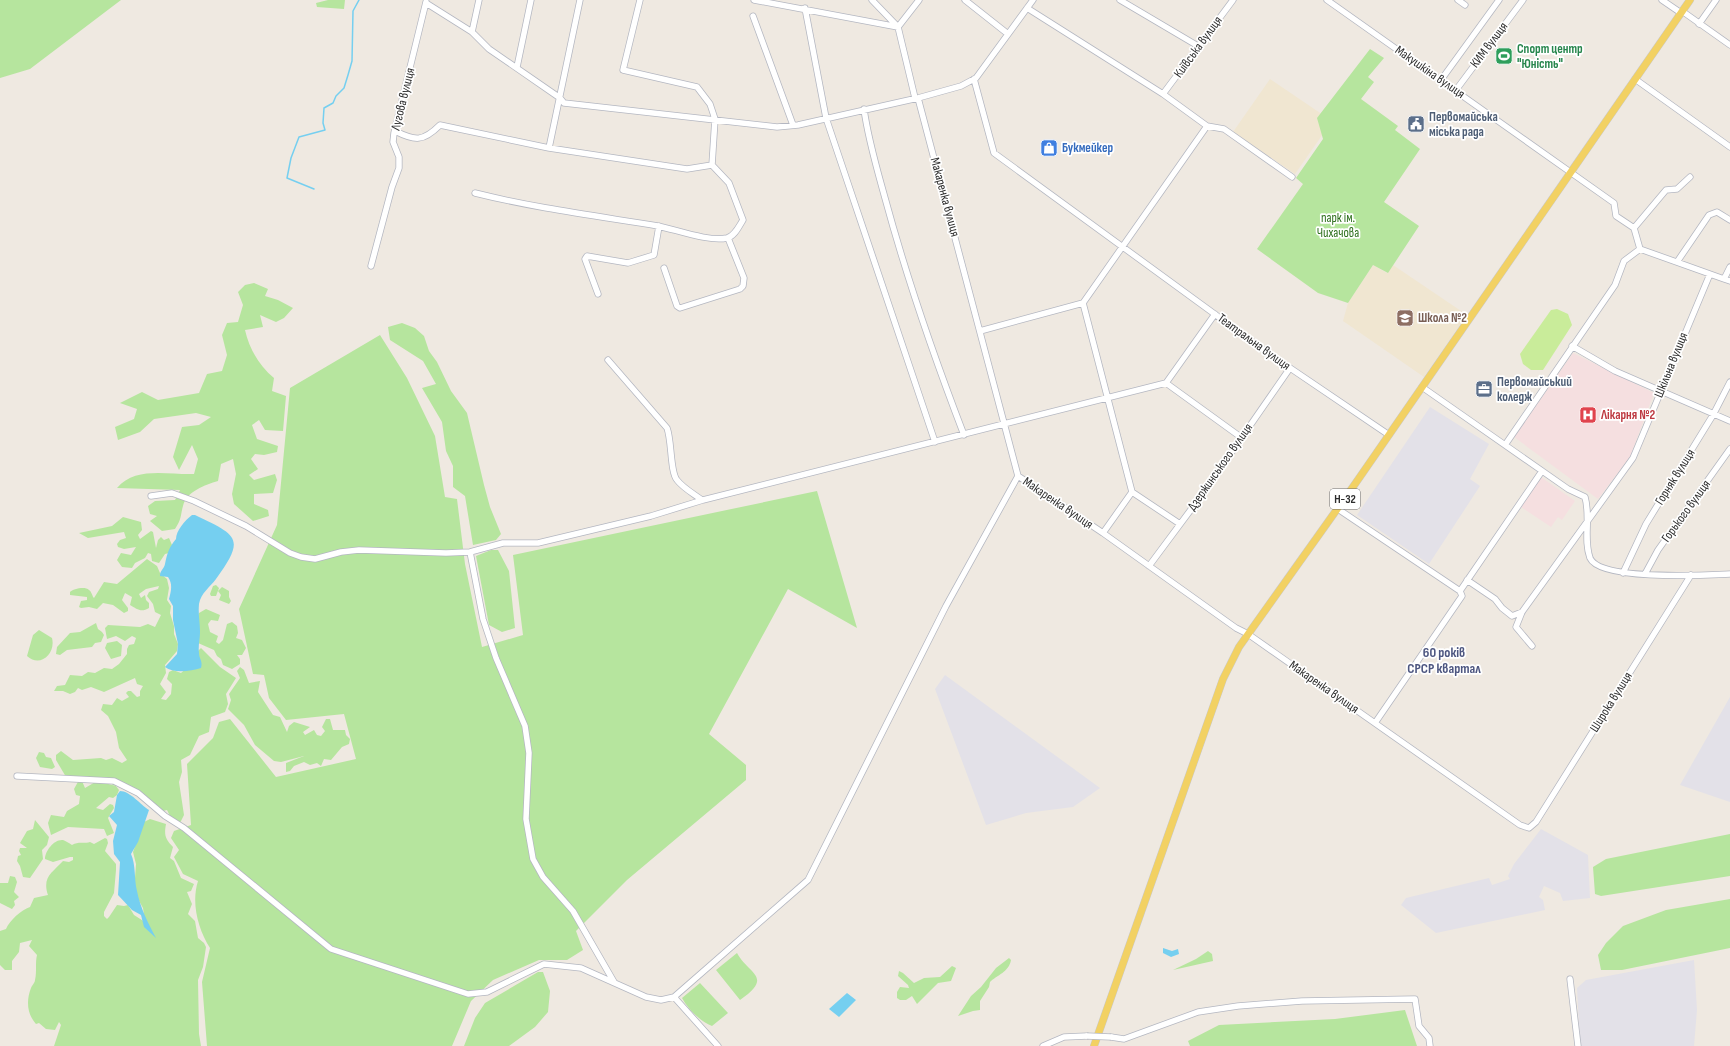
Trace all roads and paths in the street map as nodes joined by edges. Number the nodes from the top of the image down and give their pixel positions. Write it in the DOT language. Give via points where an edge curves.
graph roads {
  1 [pos="480,0"];
  2 [pos="531,0"];
  3 [pos="580,0"];
  4 [pos="640,0"];
  5 [pos="754,0"];
  6 [pos="872,0"];
  7 [pos="919,0"];
  8 [pos="965,0"];
  9 [pos="1033,0"];
  10 [pos="1120,0"];
  11 [pos="1232,0"];
  12 [pos="1327,0"];
  13 [pos="1458,0"];
  14 [pos="1499,0"];
  15 [pos="1523,0"];
  16 [pos="1662,0"];
  17 [pos="1690,0"];
  18 [pos="1716,0"];
  19 [pos="426,2"];
  20 [pos="1465,5"];
  21 [pos="805,8"];
  22 [pos="1027,8"];
  23 [pos="1681,12"];
  24 [pos="753,16"];
  25 [pos="1699,24"];
  26 [pos="898,27"];
  27 [pos="472,32"];
  28 [pos="1008,34"];
  29 [pos="1730,45"];
  30 [pos="1198,46"];
  31 [pos="517,67"];
  32 [pos="974,79"];
  33 [pos="1635,79"];
  34 [pos="1440,80"];
  35 [pos="1456,90"];
  36 [pos="1163,94"];
  37 [pos="560,98"];
  38 [pos="917,98"];
  39 [pos="864,109"];
  40 [pos="826,118"];
  41 [pos="715,119"];
  42 [pos="792,125"];
  43 [pos="1207,126"];
  44 [pos="395,131"];
  45 [pos="1730,147"];
  46 [pos="548,148"];
  47 [pos="712,165"];
  48 [pos="1571,173"];
  49 [pos="1292,178"];
  50 [pos="1690,178"];
  51 [pos="475,193"];
  52 [pos="1730,220"];
  53 [pos="659,226"];
  54 [pos="1634,228"];
  55 [pos="728,238"];
  56 [pos="1122,246"];
  57 [pos="1640,249"];
  58 [pos="1677,262"];
  59 [pos="371,266"];
  60 [pos="1730,267"];
  61 [pos="664,268"];
  62 [pos="1710,274"];
  63 [pos="1724,279"];
  64 [pos="1730,281"];
  65 [pos="598,294"];
  66 [pos="1083,303"];
  67 [pos="1215,314"];
  68 [pos="980,331"];
  69 [pos="1572,346"];
  70 [pos="608,360"];
  71 [pos="1290,368"];
  72 [pos="1730,382"];
  73 [pos="1166,383"];
  74 [pos="1422,387"];
  75 [pos="1660,391"];
  76 [pos="1107,397"];
  77 [pos="1713,415"];
  78 [pos="1730,421"];
  79 [pos="1005,424"];
  80 [pos="964,435"];
  81 [pos="1389,435"];
  82 [pos="1242,438"];
  83 [pos="935,442"];
  84 [pos="1505,445"];
  85 [pos="1730,449"];
  86 [pos="1542,470"];
  87 [pos="1018,476"];
  88 [pos="1132,492"];
  89 [pos="151,496"];
  90 [pos="702,500"];
  91 [pos="1338,509"];
  92 [pos="1589,519"];
  93 [pos="1180,524"];
  94 [pos="1103,532"];
  95 [pos="470,552"];
  96 [pos="1149,566"];
  97 [pos="1623,573"];
  98 [pos="1645,574"];
  99 [pos="1730,574"];
  100 [pos="1691,575"];
  101 [pos="1467,580"];
  102 [pos="1460,591"];
  103 [pos="1522,612"];
  104 [pos="1248,634"];
  105 [pos="1532,646"];
  106 [pos="1375,723"];
  107 [pos="17,776"];
  108 [pos="1529,828"];
  109 [pos="1570,979"];
  110 [pos="614,982"];
  111 [pos="674,997"];
  112 [pos="718,1046"];
  113 [pos="1043,1046"];
  114 [pos="1094,1046"];
  115 [pos="1430,1046"];
  116 [pos="1578,1046"];
  1 -- 27 [label="street"];
  2 -- 31 [label="street"];
  3 -- 37 [label="street"];
  4 -- 41 [label="street" via="623,70 698,87 710,104"];
  5 -- 21 [label="street"];
  6 -- 26 [label="street"];
  7 -- 26 [label="street"];
  8 -- 28 [label="street"];
  9 -- 22 [label="street"];
  10 -- 30 [label="street"];
  11 -- 30 [label="street, Київська вулиця"];
  12 -- 34 [label="street, Макушкіна вулиця"];
  13 -- 20 [label="street"];
  14 -- 34 [label="street, КИМ вулиця"];
  15 -- 35 [label="street, КИМ вулиця"];
  16 -- 23 [label="street"];
  17 -- 23 [label="main road, Н-32"];
  18 -- 25 [label="street"];
  19 -- 27 [label="street"];
  19 -- 44 [label="street, Лугова вулиця"];
  21 -- 26 [label="street"];
  21 -- 40 [label="street"];
  22 -- 28 [label="street"];
  22 -- 36 [label="street"];
  23 -- 25 [label="street"];
  23 -- 33 [label="main road, Н-32"];
  24 -- 42 [label="street"];
  25 -- 29 [label="street"];
  26 -- 38 [label="street, Макаренка вулиця"];
  27 -- 31 [label="street" via="489,49"];
  28 -- 32 [label="street"];
  30 -- 36 [label="street, Київська вулиця"];
  31 -- 37 [label="street"];
  32 -- 38 [label="street" via="961,86"];
  32 -- 56 [label="street, Театральна вулиця" via="994,152"];
  33 -- 45 [label="street"];
  33 -- 48 [label="main road, Н-32"];
  34 -- 35 [label="street, Макушкіна вулиця"];
  35 -- 48 [label="street, Макушкіна вулиця"];
  36 -- 43 [label="street"];
  37 -- 41 [label="street" via="564,103"];
  37 -- 46 [label="street"];
  38 -- 39 [label="street"];
  38 -- 68 [label="street, Макаренка вулиця"];
  39 -- 40 [label="street"];
  39 -- 80 [label="street" via="867,130 898,246 931,348"];
  40 -- 42 [label="street"];
  40 -- 83 [label="street"];
  41 -- 42 [label="street" via="777,127"];
  41 -- 47 [label="street"];
  43 -- 49 [label="street" via="1224,129"];
  43 -- 56 [label="street"];
  44 -- 46 [label="street" via="411,139 422,138 440,125"];
  44 -- 59 [label="street, Лугова вулиця" via="393,142 399,157 399,168"];
  46 -- 47 [label="street" via="686,169"];
  47 -- 55 [label="street" via="729,183 743,220 736,232"];
  48 -- 54 [label="street, Макушкіна вулиця" via="1614,203 1616,216"];
  48 -- 74 [label="main road, Н-32"];
  50 -- 54 [label="street" via="1677,189 1666,190"];
  51 -- 53 [label="street" via="582,215"];
  52 -- 58 [label="street" via="1717,212 1709,215"];
  53 -- 55 [label="street" via="711,238"];
  53 -- 65 [label="street" via="654,255 628,263 587,256 585,259"];
  54 -- 57 [label="street"];
  55 -- 61 [label="street" via="744,278 740,289 680,308 677,306"];
  56 -- 66 [label="street"];
  56 -- 67 [label="street, Театральна вулиця"];
  57 -- 58 [label="street"];
  57 -- 69 [label="street" via="1624,261 1614,285"];
  58 -- 62 [label="street"];
  60 -- 63 [label="street"];
  62 -- 63 [label="street"];
  62 -- 75 [label="street, Шкільна вулиця"];
  63 -- 64 [label="street"];
  66 -- 68 [label="street"];
  66 -- 76 [label="street"];
  67 -- 71 [label="street, Театральна вулиця"];
  67 -- 73 [label="street"];
  68 -- 79 [label="street, Макаренка вулиця"];
  69 -- 75 [label="street" via="1615,371"];
  69 -- 84 [label="street"];
  70 -- 90 [label="street" via="667,428 672,447 674,475 683,486"];
  71 -- 81 [label="street, Театральна вулиця"];
  71 -- 82 [label="street, Дзержинського вулиця"];
  72 -- 77 [label="street, Горняк вулиця"];
  73 -- 76 [label="street"];
  73 -- 82 [label="street"];
  74 -- 81 [label="main road, Н-32"];
  74 -- 84 [label="street"];
  75 -- 77 [label="street"];
  75 -- 92 [label="street, Шкільна вулиця" via="1633,458"];
  76 -- 79 [label="street"];
  76 -- 88 [label="street"];
  77 -- 78 [label="street"];
  77 -- 97 [label="street, Горняк вулиця" via="1646,524"];
  79 -- 80 [label="street"];
  79 -- 87 [label="street, Макаренка вулиця"];
  80 -- 83 [label="street"];
  81 -- 91 [label="main road, Н-32"];
  82 -- 93 [label="street, Дзержинського вулиця"];
  83 -- 90 [label="street"];
  84 -- 86 [label="street"];
  85 -- 98 [label="street, Горького вулиця" via="1658,550"];
  86 -- 92 [label="street" via="1568,489 1585,497"];
  86 -- 101 [label="street"];
  87 -- 94 [label="street, Макаренка вулиця"];
  87 -- 111 [label="street" via="946,606 808,880"];
  88 -- 93 [label="street"];
  88 -- 94 [label="street"];
  89 -- 95 [label="street" via="172,493 194,501 301,557 315,558 359,550"];
  90 -- 95 [label="street" via="564,538 538,543 502,543"];
  91 -- 102 [label="street"];
  91 -- 104 [label="main road, Н-32"];
  92 -- 97 [label="street" via="1587,544 1591,560 1602,568"];
  92 -- 103 [label="street, Шкільна вулиця"];
  93 -- 96 [label="street, Дзержинського вулиця"];
  94 -- 96 [label="street, Макаренка вулиця"];
  95 -- 110 [label="street" via="484,619 496,658 525,726 529,753 526,819 533,859 543,877 574,911"];
  96 -- 104 [label="street, Макаренка вулиця"];
  97 -- 98 [label="street"];
  98 -- 100 [label="street"];
  99 -- 100 [label="street"];
  100 -- 108 [label="street, Широка вулиця" via="1536,822"];
  101 -- 102 [label="street"];
  101 -- 103 [label="street" via="1495,599 1512,616"];
  102 -- 106 [label="street" via="1462,596"];
  103 -- 105 [label="street" via="1516,627"];
  104 -- 106 [label="street, Макаренка вулиця"];
  104 -- 114 [label="main road, Н-32" via="1223,679"];
  106 -- 108 [label="street, Макаренка вулиця"];
  107 -- 110 [label="street" via="114,781 138,792 331,949 468,994 488,992 544,964 581,968"];
  109 -- 116 [label="street"];
  110 -- 111 [label="street" via="646,997 661,1000"];
  111 -- 112 [label="street"];
  113 -- 115 [label="street, bridge" via="1064,1037 1124,1039 1198,1012 1238,1006 1302,1001 1415,1000 1419,1026 1429,1038"];
}
